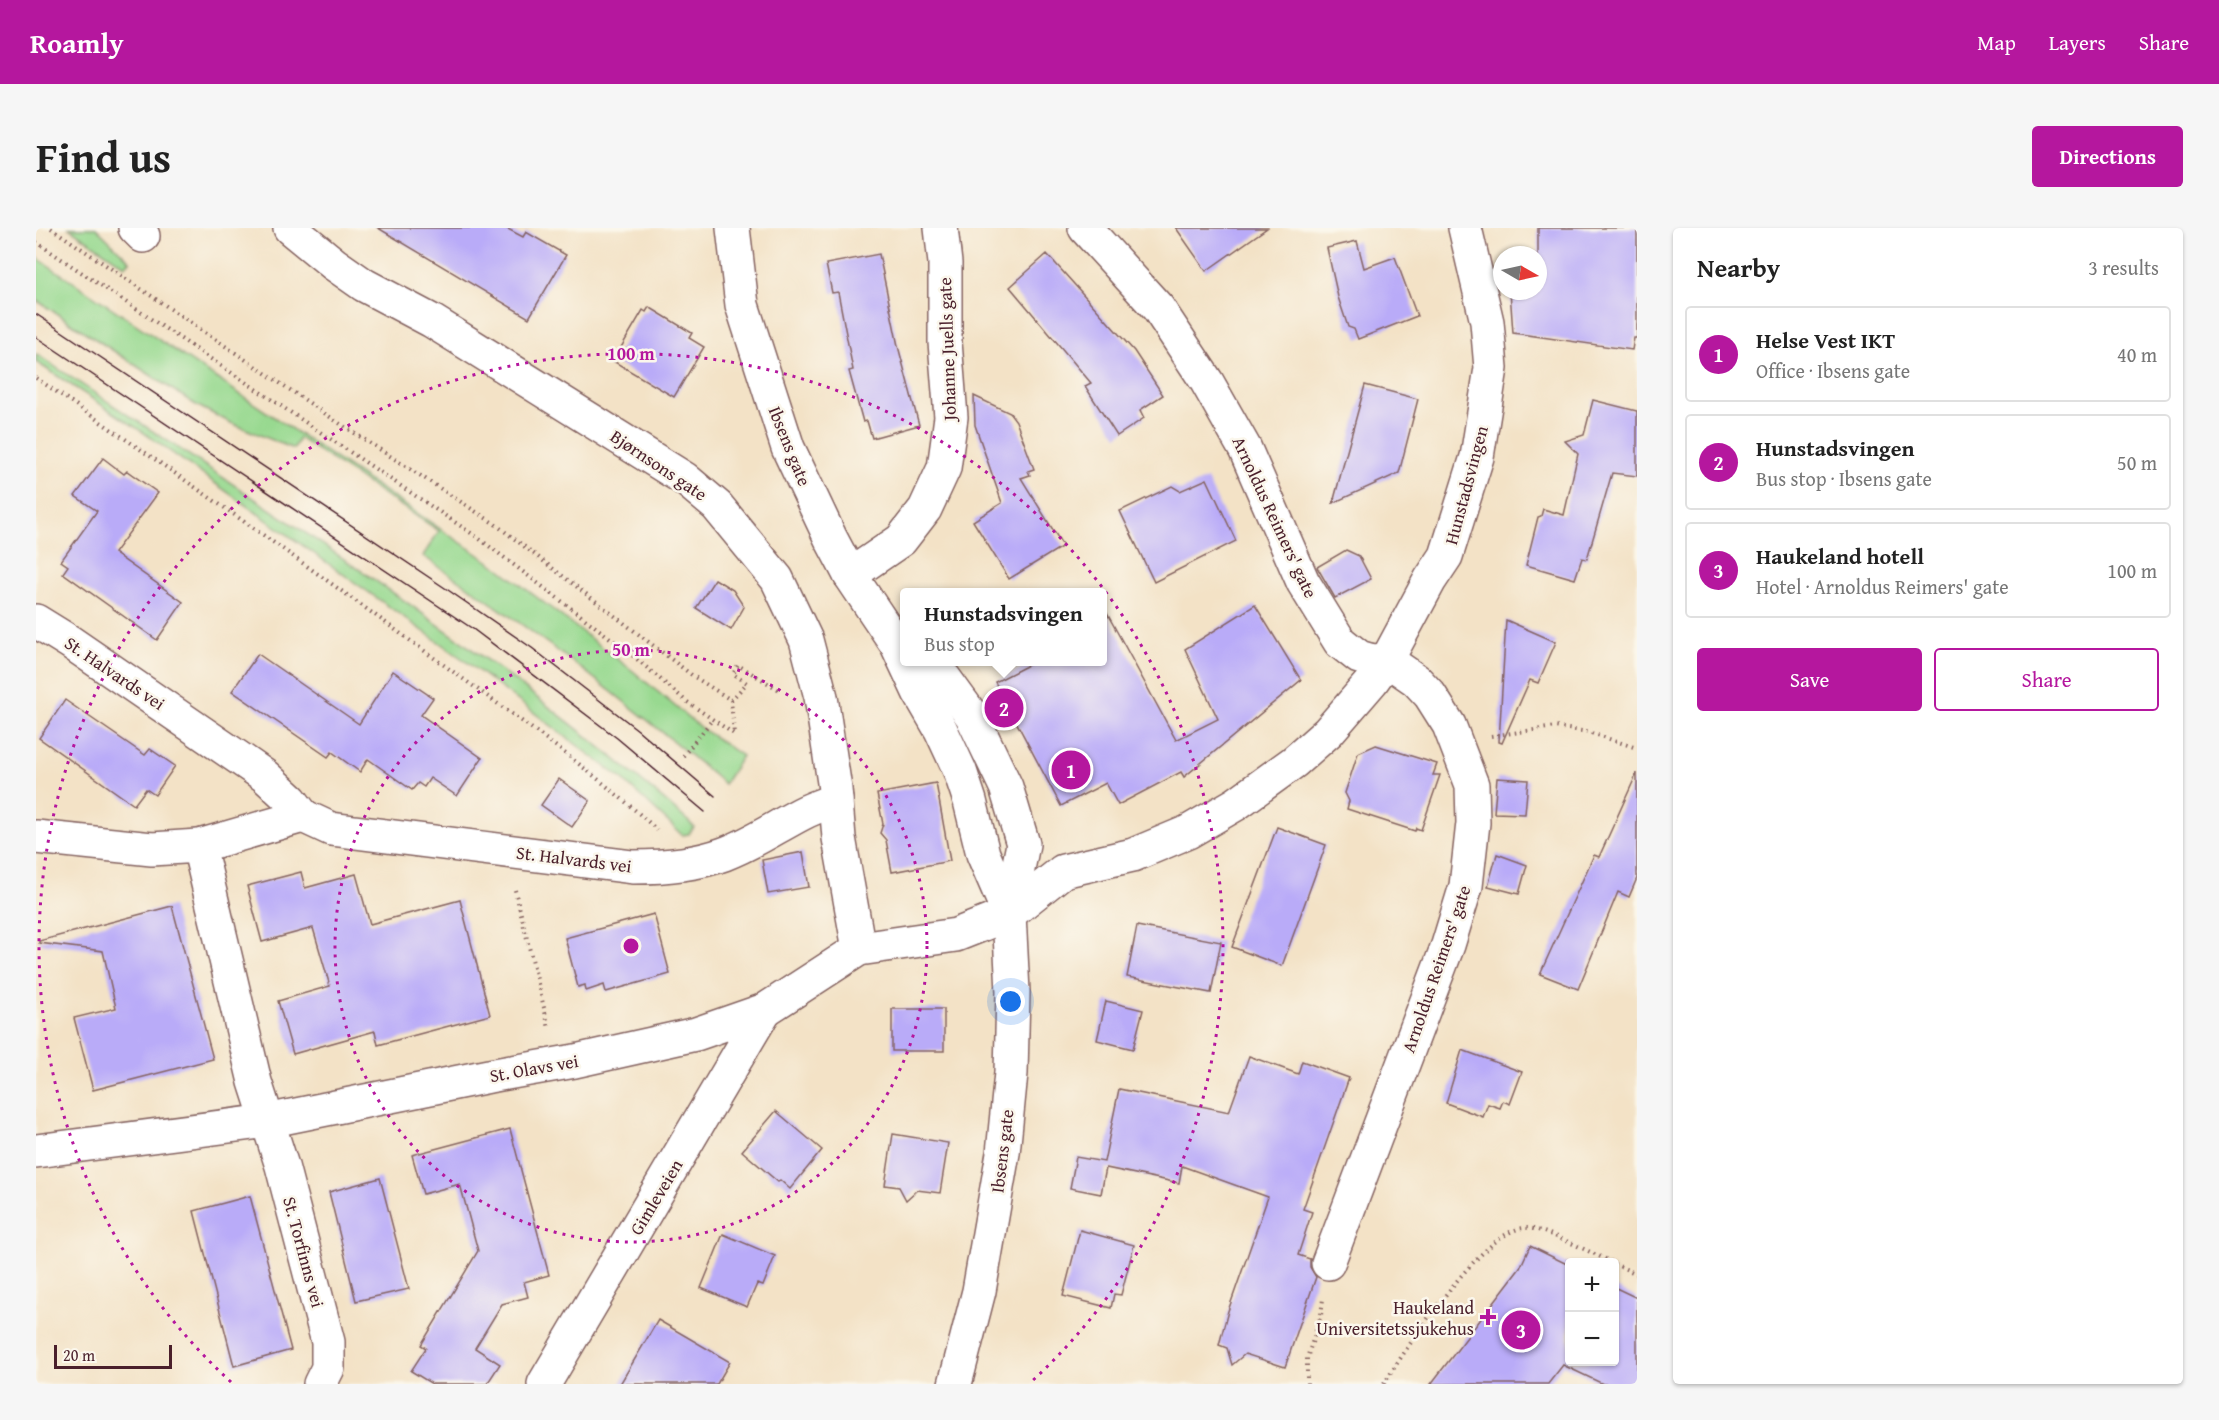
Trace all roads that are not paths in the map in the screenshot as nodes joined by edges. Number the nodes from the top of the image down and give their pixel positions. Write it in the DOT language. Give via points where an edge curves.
graph roads {
  1 [pos="290,228"];
  2 [pos="733,228"];
  3 [pos="941,228"];
  4 [pos="1085,228"];
  5 [pos="1465,228"];
  6 [pos="850,575"];
  7 [pos="36,621"];
  8 [pos="900,643"];
  9 [pos="1387,660"];
  10 [pos="913,666"];
  11 [pos="836,800"];
  12 [pos="303,816"];
  13 [pos="36,837"];
  14 [pos="1159,844"];
  15 [pos="199,846"];
  16 [pos="1194,857"];
  17 [pos="1009,914"];
  18 [pos="859,949"];
  19 [pos="765,1010"];
  20 [pos="267,1121"];
  21 [pos="36,1151"];
  22 [pos="1328,1263"];
  23 [pos="320,1384"];
  24 [pos="544,1384"];
  25 [pos="955,1384"];
  1 -- 11 [label="street, Bjørnsons gate" via="364,285 432,321 685,478 717,506 777,579 806,640 821,697"];
  2 -- 6 [label="street, Ibsens gate" via="742,304 780,426"];
  3 -- 6 [label="street, Johanne Juells gate" via="951,417 944,468 925,509 901,540"];
  4 -- 9 [label="street, Arnoldus Reimers' gate" via="1158,308 1208,382 1245,449 1302,582 1340,642 1359,657"];
  5 -- 9 [label="street, Hunstadsvingen" via="1487,322 1491,368 1485,414 1477,457 1446,556"];
  6 -- 8 [label="street, Ibsens gate"];
  7 -- 12 [label="street, St. Halvards vei" via="264,776"];
  9 -- 14 [label="street, Hunstadsvingen" via="1328,732 1294,762 1236,804"];
  9 -- 22 [label="street, Arnoldus Reimers' gate" via="1430,695 1457,743 1472,785 1473,823 1466,886 1448,945 1340,1215"];
  10 -- 17 [label="street, Ibsens gate" via="960,771 983,854"];
  11 -- 12 [label="street, St. Halvards vei" via="723,855 678,866 633,867 331,829"];
  11 -- 18 [label="street, Bjørnsons gate"];
  12 -- 15 [label="street"];
  13 -- 15 [label="street" via="152,849"];
  14 -- 16 [label="street"];
  14 -- 17 [label="street, Hunstadsvingen" via="1133,855 1063,871"];
  15 -- 20 [label="street"];
  17 -- 18 [label="street, St. Olavs vei" via="956,935"];
  17 -- 25 [label="street, Ibsens gate" via="1013,992 1011,1073 1003,1153 979,1291"];
  18 -- 19 [label="street, St. Olavs vei"];
  19 -- 20 [label="street, St. Olavs vei" via="696,1034 575,1062"];
  19 -- 24 [label="street, Gimleveien"];
  20 -- 21 [label="street, St. Olavs vei"];
  20 -- 23 [label="street, St. Torfinns vei" via="328,1342 328,1368"];
}
